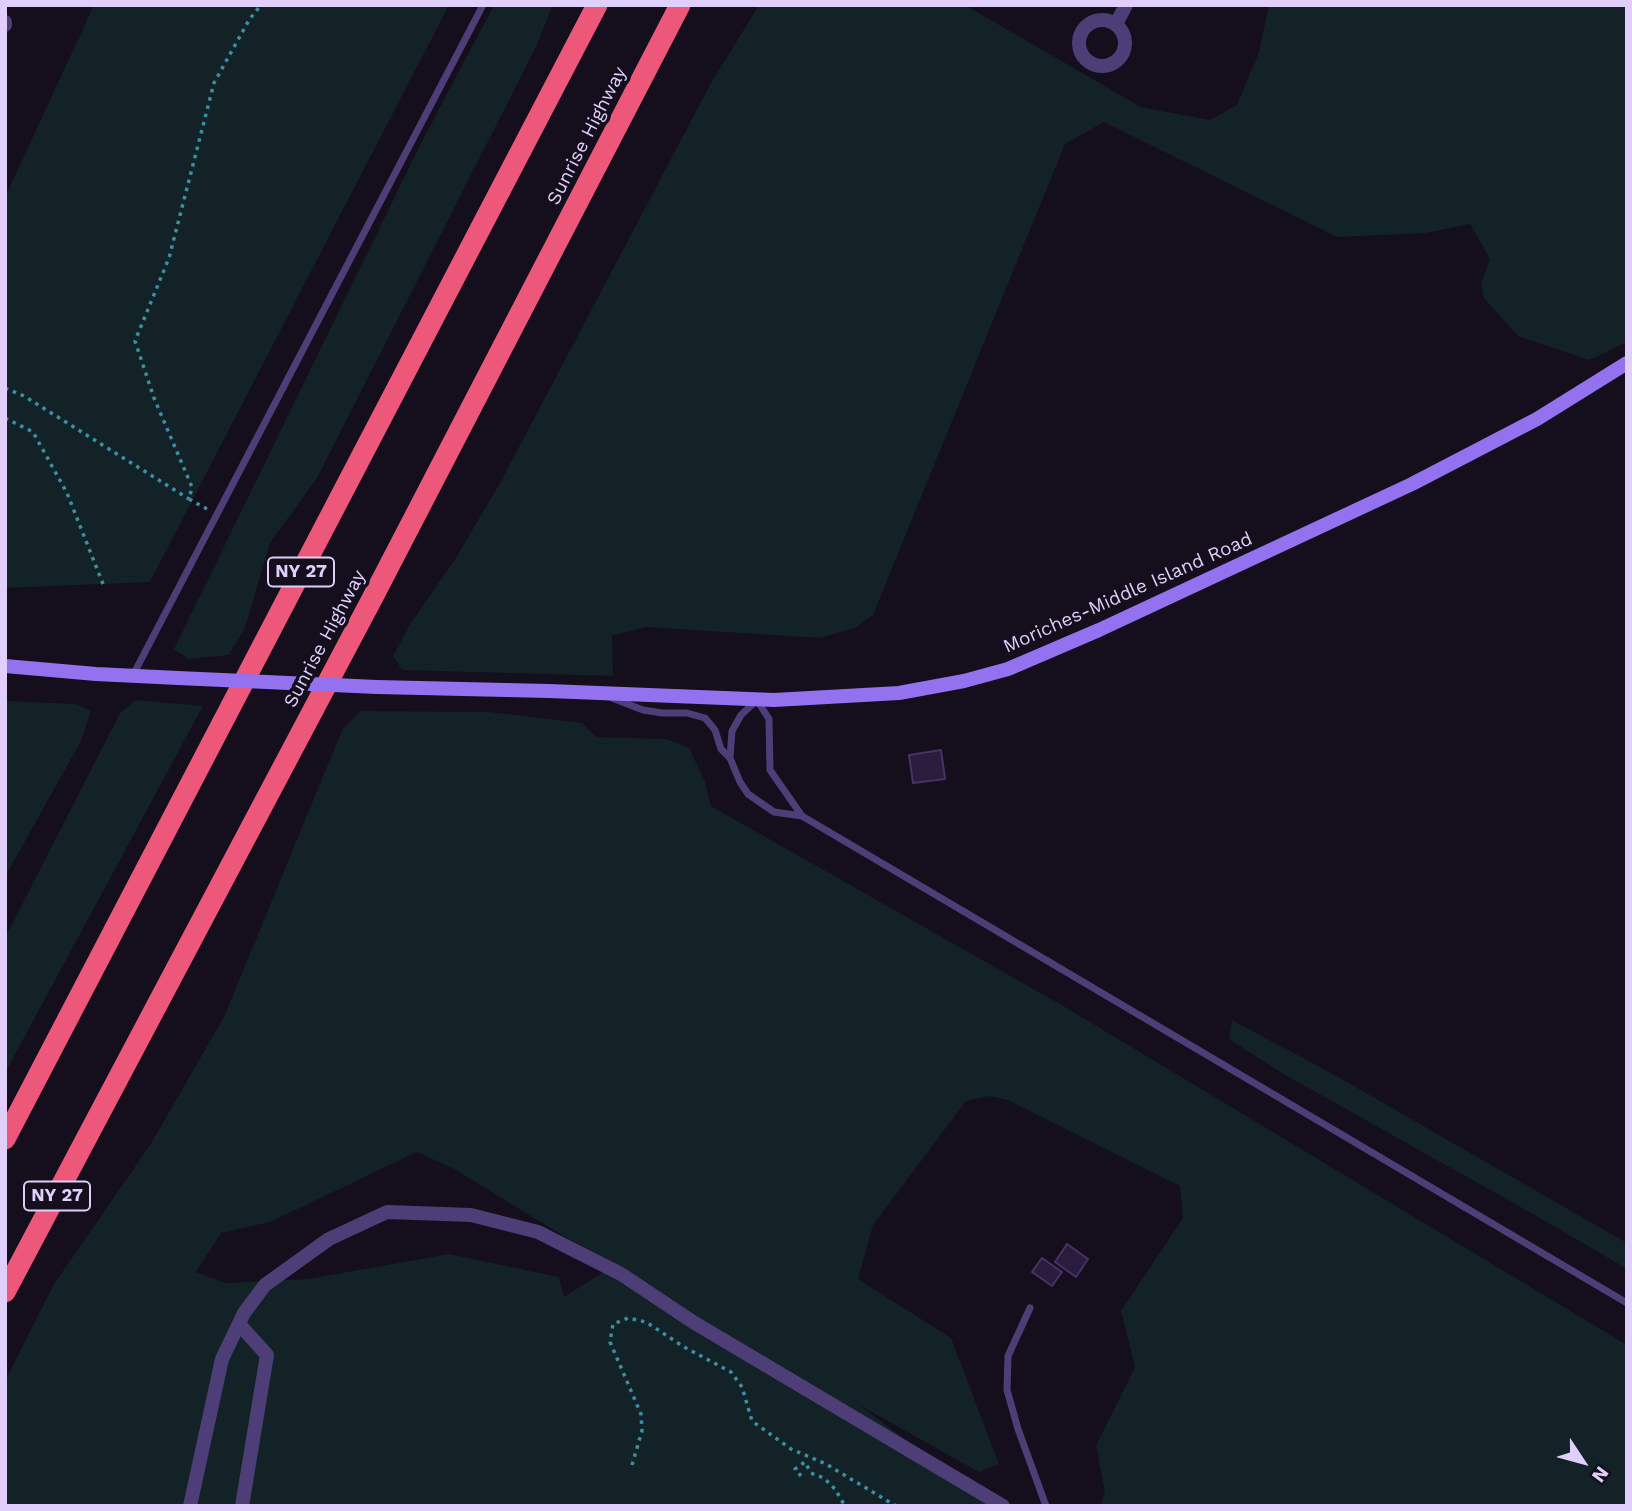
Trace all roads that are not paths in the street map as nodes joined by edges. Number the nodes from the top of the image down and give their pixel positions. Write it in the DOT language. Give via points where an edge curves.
graph roads {
  1 [pos="483,5"];
  2 [pos="597,5"];
  3 [pos="680,5"];
  4 [pos="1126,5"];
  5 [pos="1116,24"];
  6 [pos="1627,363"];
  7 [pos="5,666"];
  8 [pos="133,675"];
  9 [pos="601,693"];
  10 [pos="757,700"];
  11 [pos="730,758"];
  12 [pos="802,816"];
  13 [pos="5,1139"];
  14 [pos="5,1292"];
  15 [pos="1627,1303"];
  16 [pos="1030,1308"];
  17 [pos="239,1324"];
  18 [pos="190,1506"];
  19 [pos="242,1506"];
  20 [pos="1003,1506"];
  21 [pos="1046,1506"];
  1 -- 8 [label="lane"];
  2 -- 13 [label="highway, NY 27"];
  3 -- 14 [label="highway, Sunrise Highway / NY 27"];
  4 -- 5 [label="street"];
  6 -- 10 [label="main road, Moriches-Middle Island Road" via="1537,419 1423,479 1008,668 899,693"];
  7 -- 8 [label="main road"];
  8 -- 9 [label="main road, Moriches-Middle Island Road, bridge"];
  9 -- 10 [label="main road, Moriches-Middle Island Road"];
  9 -- 11 [label="lane" via="643,710 705,718"];
  10 -- 11 [label="lane" via="732,731"];
  10 -- 12 [label="lane" via="769,719 770,770"];
  11 -- 12 [label="lane" via="748,794 774,812"];
  12 -- 15 [label="lane"];
  16 -- 21 [label="lane" via="1008,1356 1007,1390"];
  17 -- 18 [label="street" via="222,1359"];
  17 -- 19 [label="street" via="267,1355"];
  17 -- 20 [label="street" via="265,1285 329,1239 387,1212 471,1215 538,1232 621,1274 693,1322"];
}
